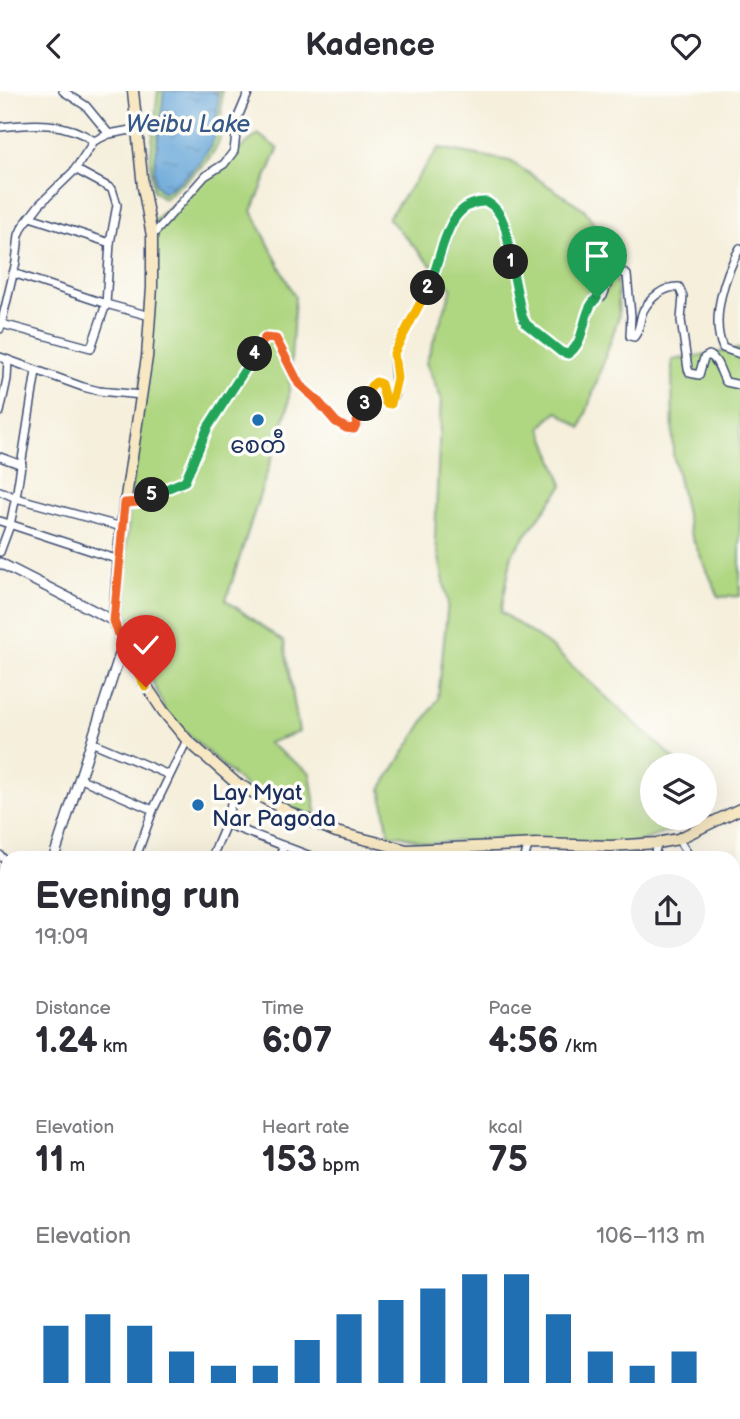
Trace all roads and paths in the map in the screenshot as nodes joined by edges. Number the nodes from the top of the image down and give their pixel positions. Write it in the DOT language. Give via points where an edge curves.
graph roads {
  1 [pos="62,91"];
  2 [pos="134,91"];
  3 [pos="247,92"];
  4 [pos="0,127"];
  5 [pos="136,129"];
  6 [pos="109,134"];
  7 [pos="94,141"];
  8 [pos="75,169"];
  9 [pos="30,217"];
  10 [pos="152,236"];
  11 [pos="110,243"];
  12 [pos="740,248"];
  13 [pos="13,273"];
  14 [pos="106,304"];
  15 [pos="149,316"];
  16 [pos="1,327"];
  17 [pos="740,354"];
  18 [pos="0,357"];
  19 [pos="8,360"];
  20 [pos="36,371"];
  21 [pos="740,385"];
  22 [pos="142,395"];
  23 [pos="0,412"];
  24 [pos="0,457"];
  25 [pos="22,465"];
  26 [pos="0,491"];
  27 [pos="16,498"];
  28 [pos="125,503"];
  29 [pos="0,521"];
  30 [pos="10,525"];
  31 [pos="122,527"];
  32 [pos="0,552"];
  33 [pos="119,560"];
  34 [pos="0,563"];
  35 [pos="114,621"];
  36 [pos="123,645"];
  37 [pos="187,740"];
  38 [pos="91,742"];
  39 [pos="169,775"];
  40 [pos="79,778"];
  41 [pos="236,783"];
  42 [pos="740,809"];
  43 [pos="153,810"];
  44 [pos="226,824"];
  45 [pos="678,839"];
  46 [pos="657,843"];
  47 [pos="528,845"];
  48 [pos="284,846"];
  49 [pos="56,851"];
  50 [pos="138,851"];
  51 [pos="215,851"];
  52 [pos="282,851"];
  53 [pos="297,851"];
  54 [pos="396,851"];
  55 [pos="447,851"];
  56 [pos="526,851"];
  57 [pos="598,851"];
  58 [pos="615,851"];
  59 [pos="655,851"];
  60 [pos="686,851"];
  1 -- 6 [label="street" via="86,106"];
  2 -- 5 [label="main road"];
  3 -- 10 [label="street" via="234,151 205,176"];
  4 -- 7 [label="street" via="59,127 79,131"];
  5 -- 6 [label="street"];
  5 -- 10 [label="main road"];
  6 -- 7 [label="street"];
  7 -- 8 [label="street"];
  8 -- 9 [label="street"];
  8 -- 11 [label="street" via="112,190 117,205"];
  9 -- 11 [label="street"];
  9 -- 13 [label="street" via="19,235"];
  10 -- 15 [label="main road"];
  11 -- 14 [label="street"];
  12 -- 17 [label="street" via="724,289 719,326 723,348"];
  13 -- 14 [label="street"];
  13 -- 16 [label="street"];
  14 -- 15 [label="street"];
  14 -- 16 [label="street" via="91,348"];
  15 -- 22 [label="main road"];
  18 -- 19 [label="street"];
  19 -- 20 [label="street"];
  19 -- 23 [label="street"];
  20 -- 22 [label="street" via="99,391"];
  20 -- 25 [label="street"];
  21 -- 28 [label="street" via="726,382 709,355 699,376 690,373 679,287 667,287 651,301 637,334 630,337 626,275 621,271 612,272 604,296 593,300 573,350 561,352 526,324 499,212 487,202 477,202 452,222 434,277 396,347 397,378 391,404 386,403 381,384 374,383 357,425 351,430 341,426 299,384 276,339 265,338 208,427 185,481 139,502"];
  22 -- 28 [label="main road"];
  24 -- 25 [label="street"];
  25 -- 27 [label="street"];
  26 -- 27 [label="street"];
  27 -- 30 [label="street"];
  27 -- 31 [label="street"];
  28 -- 31 [label="main road"];
  29 -- 30 [label="street"];
  30 -- 32 [label="street"];
  30 -- 33 [label="street"];
  31 -- 33 [label="main road"];
  33 -- 35 [label="main road"];
  34 -- 35 [label="street"];
  35 -- 36 [label="main road"];
  36 -- 37 [label="main road" via="146,687"];
  36 -- 38 [label="street"];
  37 -- 39 [label="street"];
  37 -- 41 [label="main road"];
  38 -- 39 [label="street"];
  38 -- 40 [label="street"];
  39 -- 43 [label="street"];
  40 -- 43 [label="street"];
  40 -- 49 [label="street"];
  41 -- 44 [label="street"];
  41 -- 54 [label="main road" via="336,832"];
  42 -- 45 [label="main road"];
  43 -- 50 [label="street"];
  44 -- 48 [label="street"];
  44 -- 51 [label="street"];
  45 -- 46 [label="main road"];
  45 -- 60 [label="street"];
  46 -- 58 [label="main road"];
  46 -- 59 [label="street"];
  47 -- 55 [label="main road"];
  47 -- 56 [label="street"];
  47 -- 57 [label="main road"];
  48 -- 52 [label="street"];
  48 -- 53 [label="street"];
}
